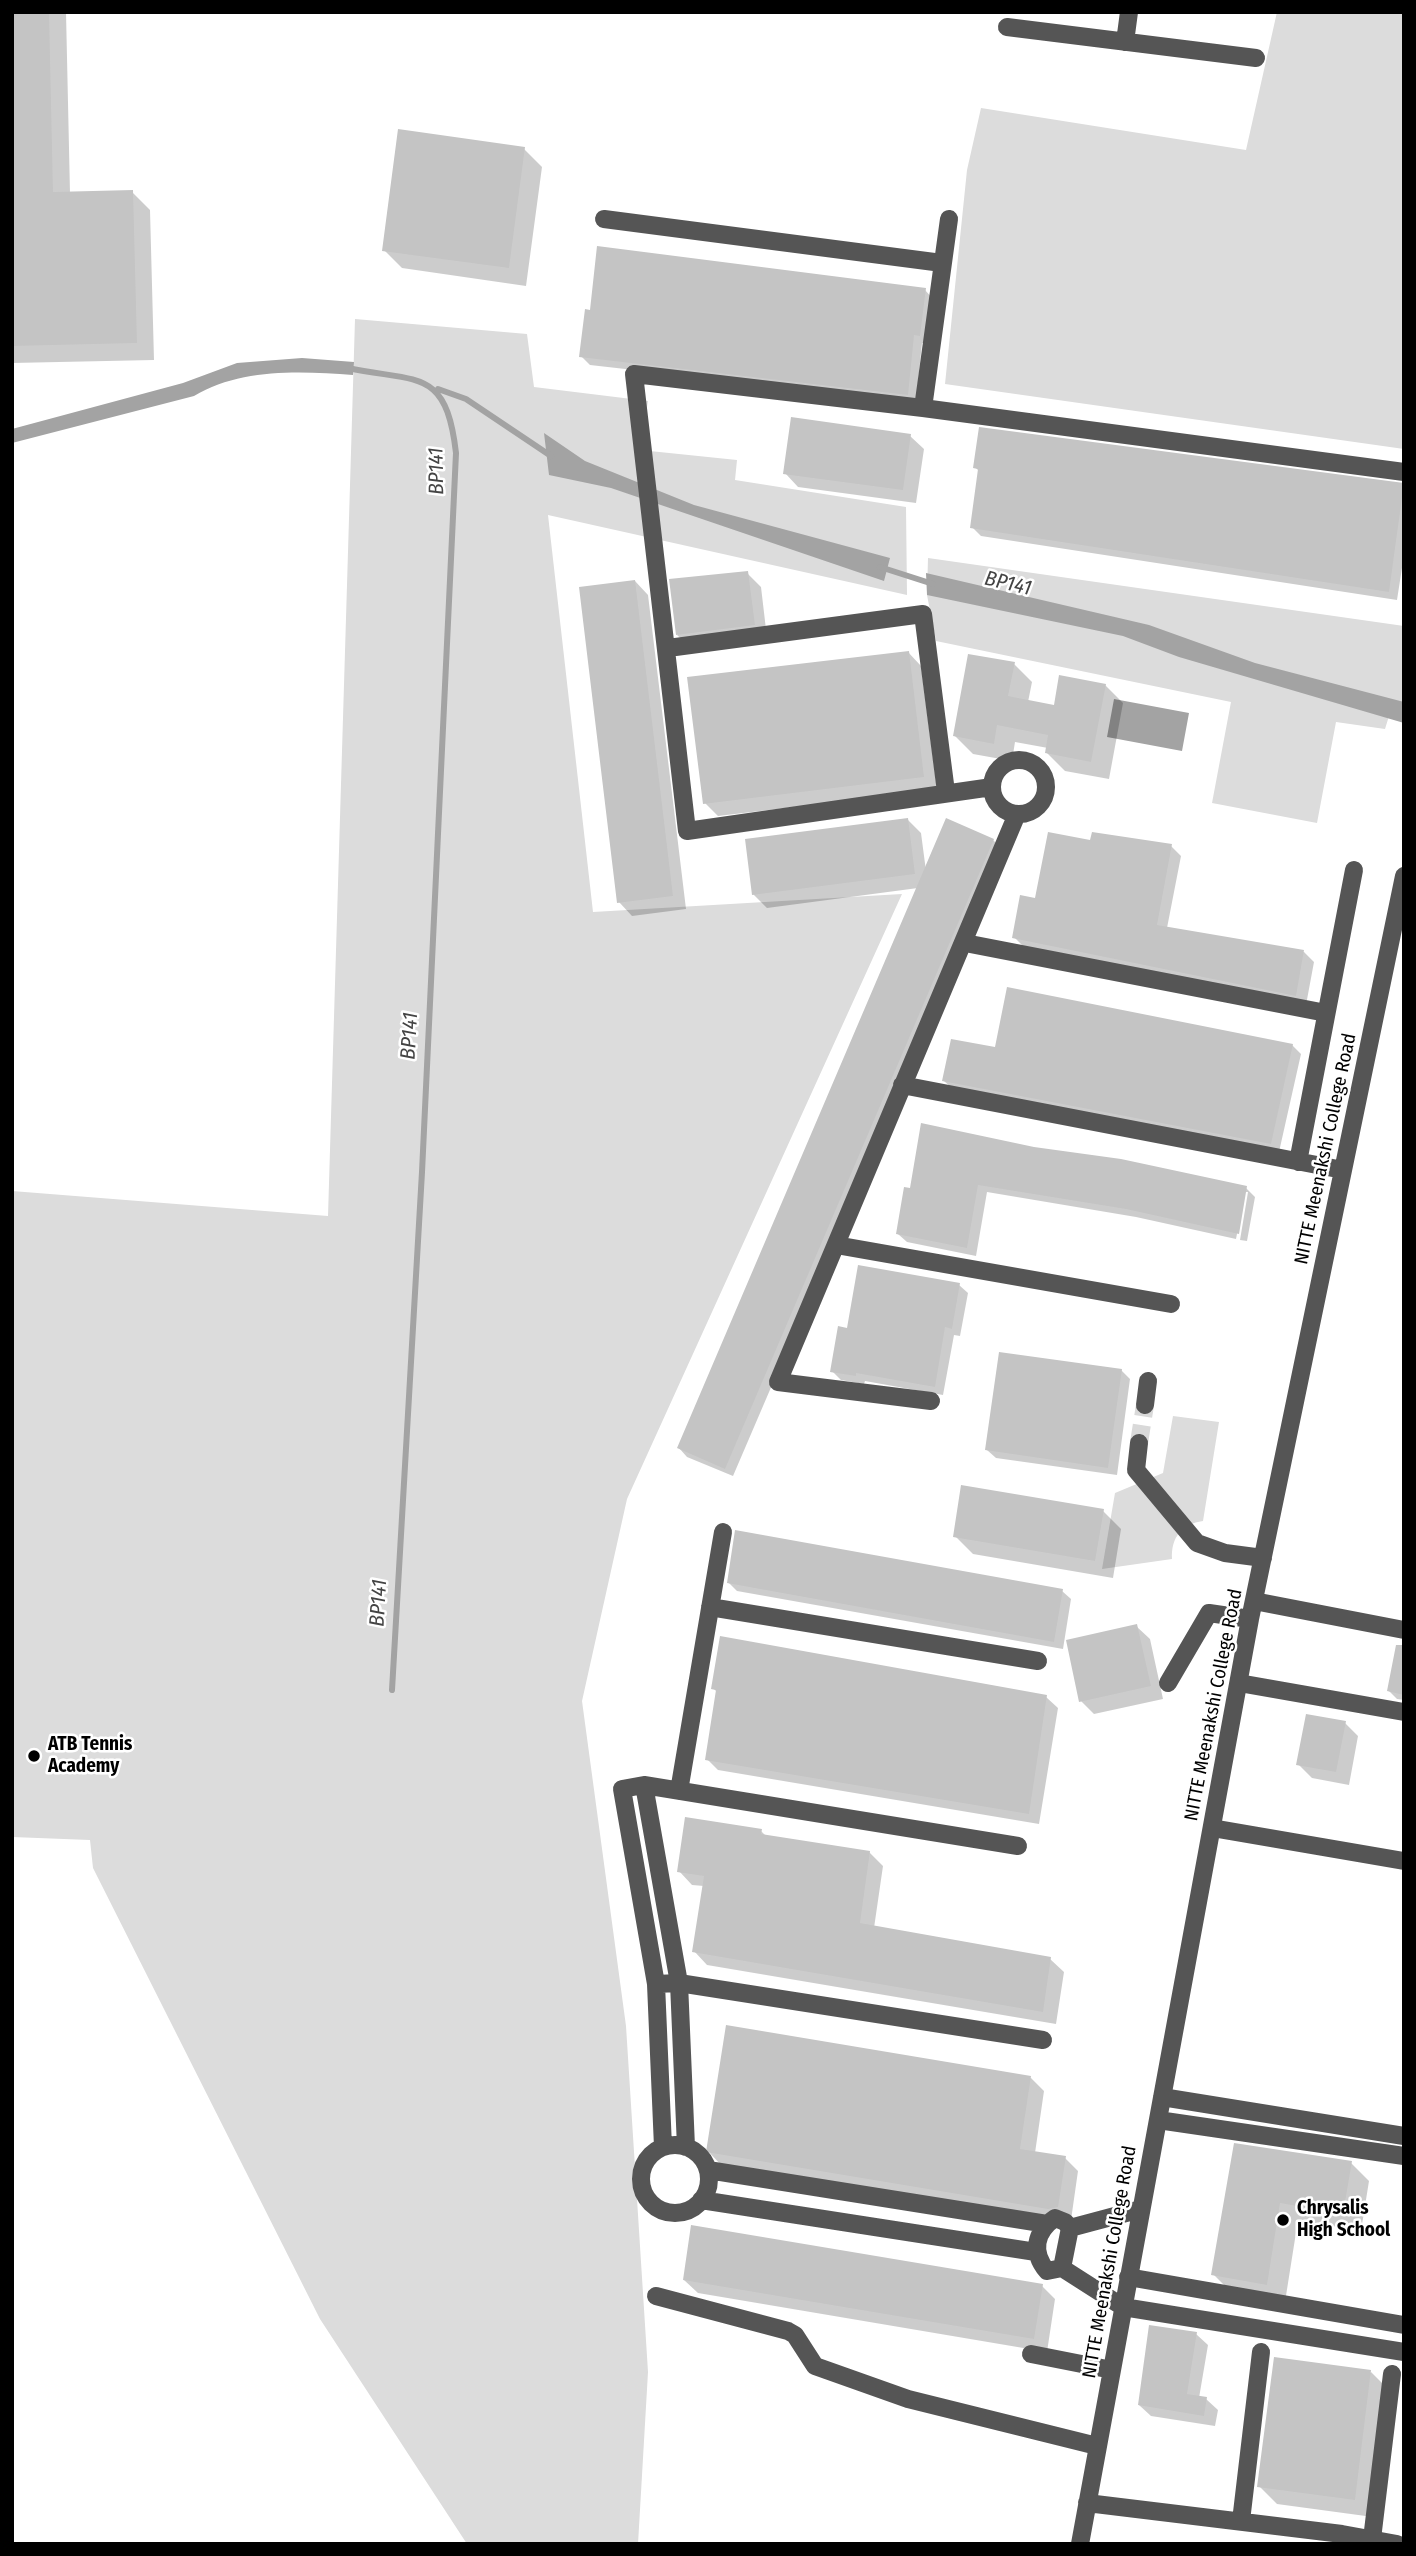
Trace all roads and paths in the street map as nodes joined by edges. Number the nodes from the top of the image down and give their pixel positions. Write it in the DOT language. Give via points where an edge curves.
graph roads {
  1 [pos="1129,12"];
  2 [pos="1007,27"];
  3 [pos="1125,42"];
  4 [pos="1256,58"];
  5 [pos="604,219"];
  6 [pos="948,219"];
  7 [pos="943,263"];
  8 [pos="923,408"];
  9 [pos="1404,472"];
  10 [pos="668,648"];
  11 [pos="992,788"];
  12 [pos="946,792"];
  13 [pos="1017,814"];
  14 [pos="1354,870"];
  15 [pos="1404,876"];
  16 [pos="965,943"];
  17 [pos="1326,1013"];
  18 [pos="902,1085"];
  19 [pos="1298,1161"];
  20 [pos="1343,1170"];
  21 [pos="836,1245"];
  22 [pos="1171,1304"];
  23 [pos="1148,1381"];
  24 [pos="931,1401"];
  25 [pos="1145,1405"];
  26 [pos="1139,1443"];
  27 [pos="723,1532"];
  28 [pos="1263,1558"];
  29 [pos="1254,1601"];
  30 [pos="710,1607"];
  31 [pos="1250,1619"];
  32 [pos="1404,1630"];
  33 [pos="1038,1661"];
  34 [pos="1168,1683"];
  35 [pos="1239,1683"];
  36 [pos="1404,1712"];
  37 [pos="644,1785"];
  38 [pos="679,1791"];
  39 [pos="1212,1828"];
  40 [pos="1018,1846"];
  41 [pos="1404,1861"];
  42 [pos="679,1983"];
  43 [pos="656,1984"];
  44 [pos="1043,2040"];
  45 [pos="1162,2096"];
  46 [pos="1158,2120"];
  47 [pos="1404,2136"];
  48 [pos="663,2147"];
  49 [pos="686,2147"];
  50 [pos="1404,2156"];
  51 [pos="708,2170"];
  52 [pos="701,2200"];
  53 [pos="1141,2209"];
  54 [pos="1047,2224"];
  55 [pos="1070,2228"];
  56 [pos="1036,2252"];
  57 [pos="1062,2268"];
  58 [pos="1128,2277"];
  59 [pos="656,2296"];
  60 [pos="1123,2306"];
  61 [pos="1404,2325"];
  62 [pos="1261,2352"];
  63 [pos="1404,2353"];
  64 [pos="1031,2354"];
  65 [pos="1112,2370"];
  66 [pos="1392,2374"];
  67 [pos="1097,2446"];
  68 [pos="1087,2503"];
  69 [pos="1241,2522"];
  70 [pos="1341,2539"];
  71 [pos="1372,2539"];
  72 [pos="1082,2543"];
  73 [pos="1397,2544"];
  1 -- 3 [label="street"];
  2 -- 3 [label="street"];
  3 -- 4 [label="street"];
  5 -- 7 [label="street"];
  6 -- 7 [label="street"];
  7 -- 8 [label="street"];
  8 -- 9 [label="street"];
  8 -- 10 [label="street" via="634,374"];
  10 -- 12 [label="street" via="923,614"];
  10 -- 12 [label="street" via="687,831"];
  11 -- 12 [label="street"];
  11 -- 13 [label="street" via="998,805"];
  11 -- 13 [label="street" via="994,775 1006,763 1023,760 1039,769 1046,785 1042,802 1029,813"];
  13 -- 16 [label="street"];
  14 -- 17 [label="street"];
  15 -- 20 [label="street, NITTE Meenakshi College Road"];
  16 -- 17 [label="street"];
  16 -- 18 [label="street"];
  17 -- 19 [label="street"];
  18 -- 19 [label="street"];
  18 -- 21 [label="street"];
  19 -- 20 [label="street"];
  20 -- 28 [label="street, NITTE Meenakshi College Road"];
  21 -- 22 [label="street"];
  21 -- 24 [label="street" via="778,1382"];
  23 -- 25 [label="street"];
  26 -- 28 [label="street" via="1136,1470 1197,1543 1225,1553"];
  27 -- 30 [label="street"];
  28 -- 29 [label="street, NITTE Meenakshi College Road"];
  29 -- 31 [label="street, NITTE Meenakshi College Road"];
  29 -- 32 [label="street"];
  30 -- 33 [label="street"];
  30 -- 38 [label="street"];
  31 -- 34 [label="street" via="1209,1613"];
  31 -- 35 [label="street, NITTE Meenakshi College Road"];
  35 -- 36 [label="street"];
  35 -- 39 [label="street, NITTE Meenakshi College Road"];
  37 -- 38 [label="street"];
  37 -- 42 [label="street"];
  37 -- 43 [label="street" via="622,1789"];
  38 -- 40 [label="street"];
  39 -- 41 [label="street"];
  39 -- 45 [label="street, NITTE Meenakshi College Road"];
  42 -- 43 [label="street"];
  42 -- 44 [label="street"];
  42 -- 49 [label="street"];
  43 -- 48 [label="street"];
  45 -- 46 [label="street, NITTE Meenakshi College Road"];
  45 -- 47 [label="street"];
  46 -- 50 [label="street"];
  46 -- 53 [label="street, NITTE Meenakshi College Road"];
  48 -- 49 [label="street"];
  48 -- 52 [label="street" via="652,2154 642,2172 649,2201 675,2213 685,2212"];
  49 -- 51 [label="street" via="701,2157"];
  51 -- 52 [label="street" via="709,2182"];
  51 -- 54 [label="street"];
  52 -- 56 [label="street"];
  53 -- 55 [label="street"];
  53 -- 58 [label="street, NITTE Meenakshi College Road"];
  54 -- 55 [label="street" via="1055,2218"];
  54 -- 56 [label="street"];
  55 -- 57 [label="street"];
  56 -- 57 [label="street" via="1046,2271"];
  57 -- 60 [label="street"];
  58 -- 60 [label="street, NITTE Meenakshi College Road"];
  58 -- 61 [label="street"];
  59 -- 67 [label="street" via="788,2331 815,2366 908,2399"];
  60 -- 63 [label="street"];
  60 -- 65 [label="street, NITTE Meenakshi College Road"];
  62 -- 69 [label="street"];
  64 -- 65 [label="street"];
  65 -- 67 [label="street, NITTE Meenakshi College Road"];
  66 -- 71 [label="street"];
  67 -- 68 [label="street, NITTE Meenakshi College Road"];
  68 -- 69 [label="street"];
  68 -- 72 [label="street, NITTE Meenakshi College Road"];
  69 -- 70 [label="street"];
  70 -- 71 [label="street"];
  71 -- 73 [label="street"];
}
